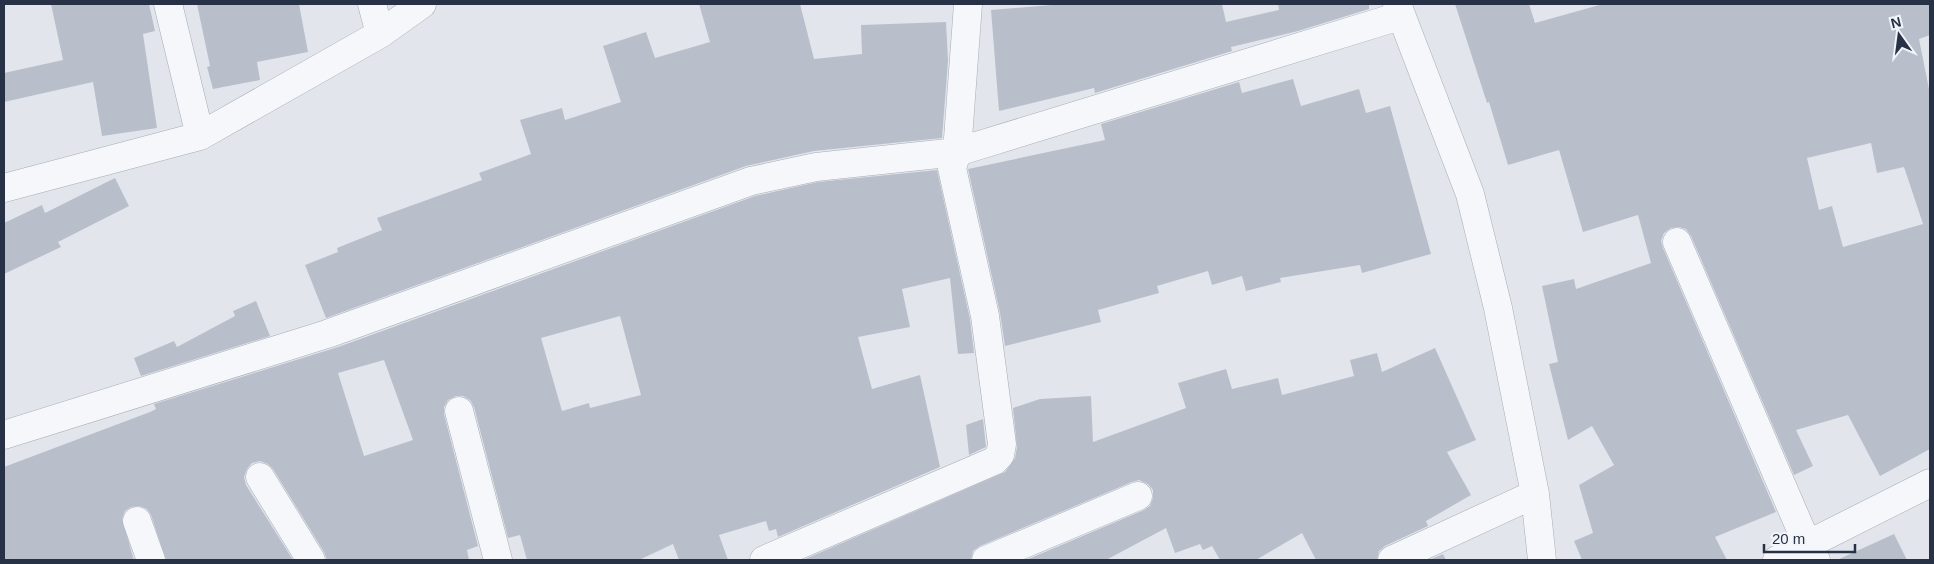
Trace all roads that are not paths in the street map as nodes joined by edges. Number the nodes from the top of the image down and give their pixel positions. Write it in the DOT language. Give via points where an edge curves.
graph roads {
  1 [pos="168,4"];
  2 [pos="372,4"];
  3 [pos="422,4"];
  4 [pos="968,4"];
  5 [pos="1398,10"];
  6 [pos="380,34"];
  7 [pos="200,136"];
  8 [pos="957,152"];
  9 [pos="4,188"];
  10 [pos="1677,242"];
  11 [pos="459,411"];
  12 [pos="4,435"];
  13 [pos="260,477"];
  14 [pos="1930,483"];
  15 [pos="1535,494"];
  16 [pos="1138,496"];
  17 [pos="137,521"];
  18 [pos="1811,552"];
  19 [pos="151,560"];
  20 [pos="311,560"];
  21 [pos="498,560"];
  22 [pos="764,560"];
  23 [pos="986,560"];
  24 [pos="1392,560"];
  25 [pos="1542,560"];
  26 [pos="1777,560"];
  1 -- 7 [label="street"];
  2 -- 6 [label="street"];
  3 -- 6 [label="street"];
  4 -- 8 [label="street"];
  5 -- 8 [label="street"];
  5 -- 15 [label="street" via="1470,194 1498,308"];
  6 -- 7 [label="street"];
  7 -- 9 [label="street"];
  8 -- 12 [label="street" via="816,167 751,181 327,334"];
  8 -- 22 [label="street" via="952,168 987,331 1002,444 1000,455 994,462"];
  10 -- 18 [label="street"];
  11 -- 21 [label="street"];
  13 -- 20 [label="street"];
  14 -- 18 [label="street"];
  15 -- 24 [label="street"];
  15 -- 25 [label="street"];
  16 -- 23 [label="street"];
  17 -- 19 [label="street"];
  18 -- 26 [label="street"];
}
